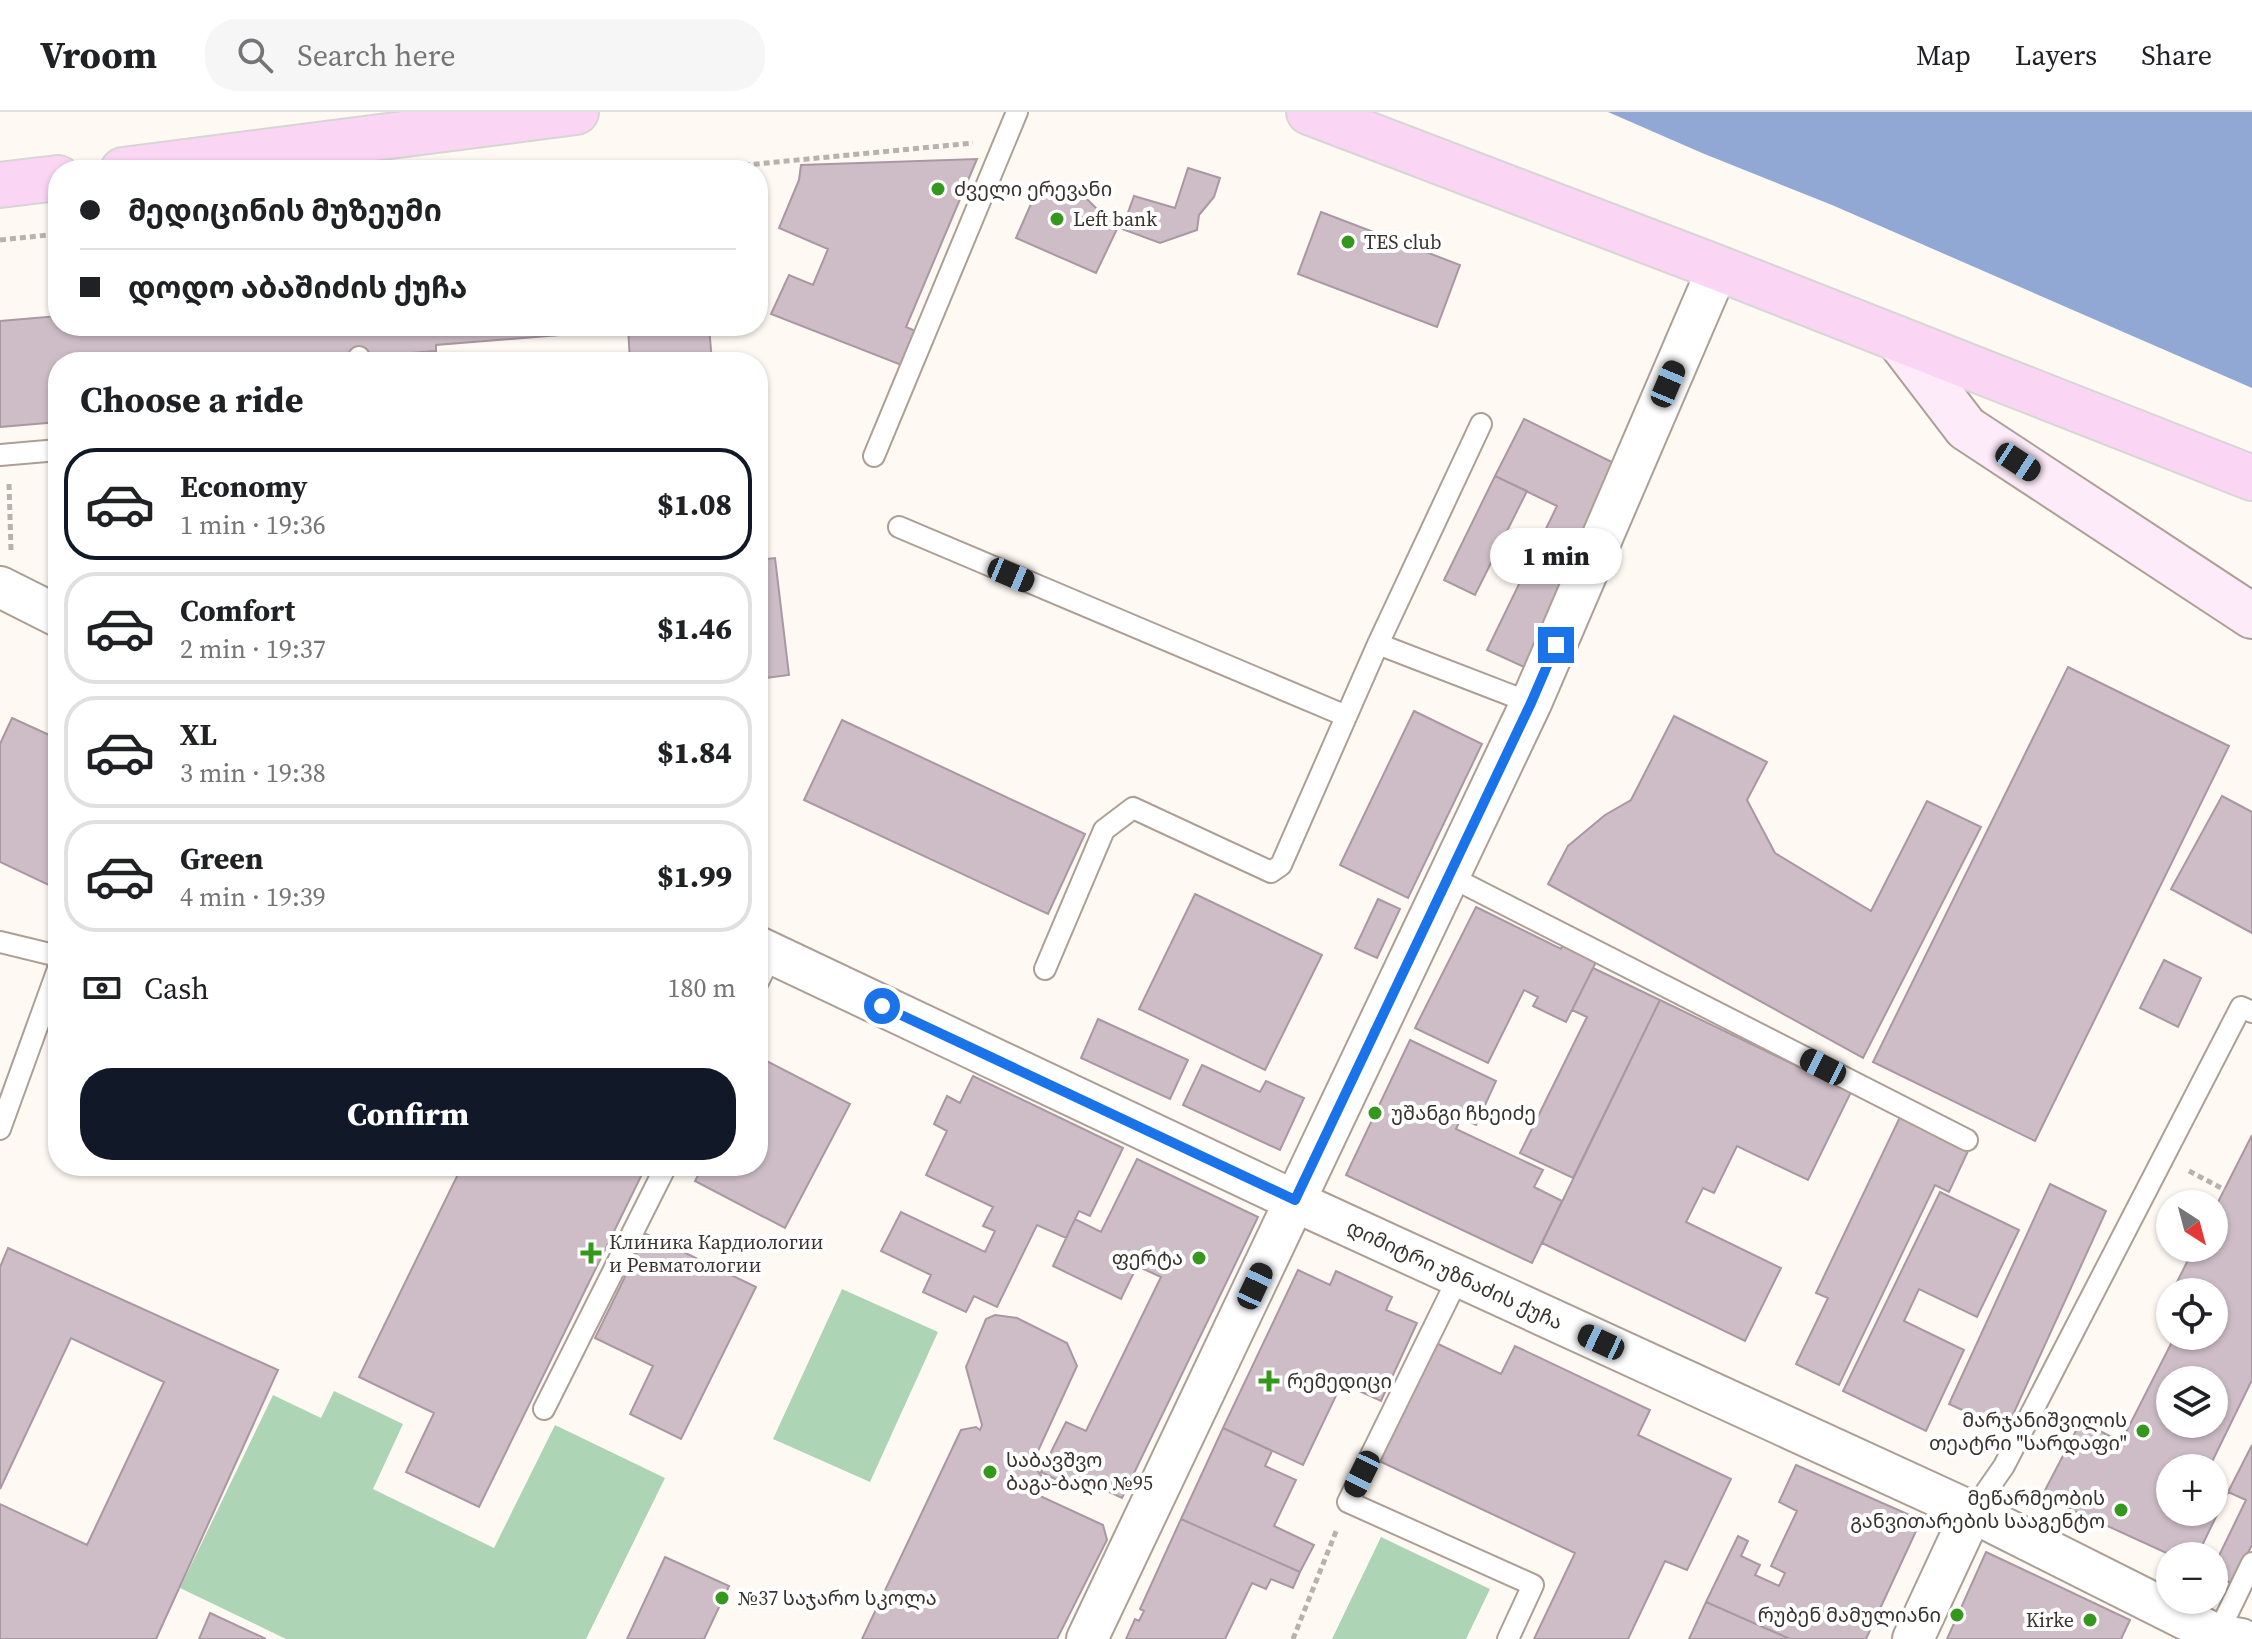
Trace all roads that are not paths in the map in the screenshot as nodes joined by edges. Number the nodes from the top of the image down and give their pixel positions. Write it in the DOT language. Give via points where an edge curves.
graph roads {
  1 [pos="1017,112"];
  2 [pos="1309,112"];
  3 [pos="561,113"];
  4 [pos="233,160"];
  5 [pos="48,179"];
  6 [pos="0,185"];
  7 [pos="1718,268"];
  8 [pos="1898,339"];
  9 [pos="1481,424"];
  10 [pos="48,451"];
  11 [pos="4,455"];
  12 [pos="874,456"];
  13 [pos="2251,480"];
  14 [pos="899,527"];
  15 [pos="8,591"];
  16 [pos="48,611"];
  17 [pos="2252,616"];
  18 [pos="1378,644"];
  19 [pos="1531,703"];
  20 [pos="1346,716"];
  21 [pos="1449,876"];
  22 [pos="0,942"];
  23 [pos="48,954"];
  24 [pos="768,963"];
  25 [pos="1045,969"];
  26 [pos="48,997"];
  27 [pos="2252,1012"];
  28 [pos="0,1129"];
  29 [pos="1967,1140"];
  30 [pos="661,1176"];
  31 [pos="1295,1200"];
  32 [pos="1459,1276"];
  33 [pos="544,1409"];
  34 [pos="1972,1512"];
  35 [pos="2252,1563"];
  36 [pos="2226,1638"];
  37 [pos="1087,1639"];
  38 [pos="1508,1639"];
  39 [pos="1913,1639"];
  1 -- 12 [label="lane"];
  2 -- 7 [label="main road"];
  3 -- 4 [label="main road" via="343,150"];
  5 -- 6 [label="main road"];
  7 -- 8 [label="main road"];
  7 -- 19 [label="street"];
  8 -- 13 [label="main road"];
  8 -- 17 [label="main road" via="1966,428"];
  9 -- 18 [label="lane"];
  10 -- 11 [label="lane"];
  14 -- 20 [label="lane"];
  15 -- 16 [label="street"];
  18 -- 19 [label="lane"];
  18 -- 20 [label="lane"];
  19 -- 21 [label="street"];
  20 -- 25 [label="lane" via="1281,865 1271,872 1133,808 1104,830"];
  21 -- 29 [label="lane"];
  21 -- 31 [label="street"];
  22 -- 23 [label="lane"];
  24 -- 31 [label="street, დიმიტრი უზნაძის ქუჩა"];
  26 -- 28 [label="lane"];
  27 -- 34 [label="lane" via="2241,1007 2004,1466"];
  30 -- 33 [label="lane"];
  31 -- 32 [label="street, დიმიტრი უზნაძის ქუჩა"];
  31 -- 37 [label="street"];
  32 -- 34 [label="street, დიმიტრი უზნაძის ქუჩა"];
  32 -- 38 [label="lane" via="1348,1502 1533,1585"];
  34 -- 36 [label="street, დიმიტრი უზნაძის ქუჩა"];
  34 -- 39 [label="street"];
  35 -- 36 [label="lane"];
}
